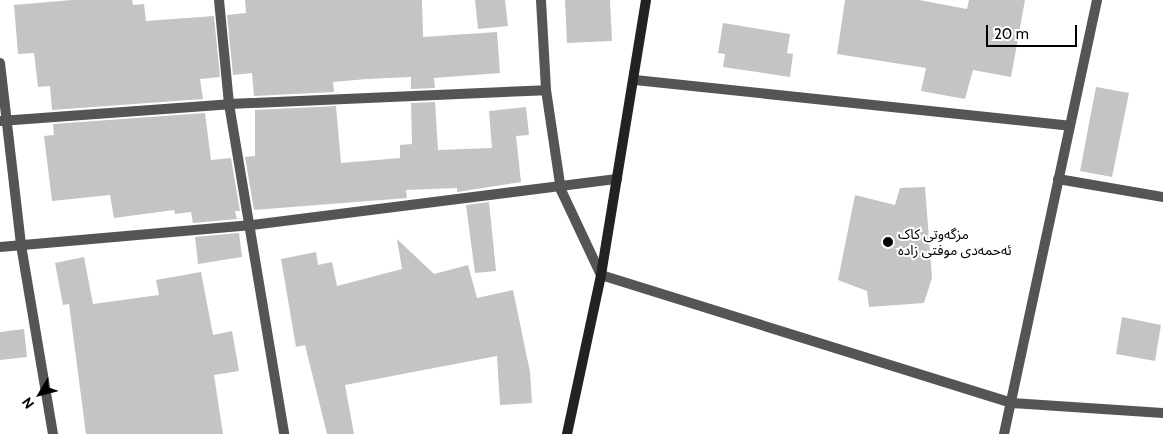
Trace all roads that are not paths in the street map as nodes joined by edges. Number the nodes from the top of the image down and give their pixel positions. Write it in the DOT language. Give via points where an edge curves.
graph roads {
  1 [pos="219,0"];
  2 [pos="541,0"];
  3 [pos="646,0"];
  4 [pos="1097,0"];
  5 [pos="0,63"];
  6 [pos="635,80"];
  7 [pos="546,90"];
  8 [pos="229,104"];
  9 [pos="3,121"];
  10 [pos="1070,126"];
  11 [pos="1058,179"];
  12 [pos="617,180"];
  13 [pos="561,190"];
  14 [pos="1163,197"];
  15 [pos="252,225"];
  16 [pos="21,245"];
  17 [pos="0,247"];
  18 [pos="601,275"];
  19 [pos="1011,403"];
  20 [pos="1163,413"];
  21 [pos="53,434"];
  22 [pos="284,434"];
  23 [pos="567,434"];
  24 [pos="1004,434"];
  1 -- 8 [label="street"];
  2 -- 7 [label="street"];
  3 -- 6 [label="street"];
  4 -- 10 [label="street"];
  5 -- 9 [label="street"];
  6 -- 10 [label="street"];
  6 -- 12 [label="street"];
  7 -- 8 [label="street"];
  7 -- 13 [label="street"];
  8 -- 9 [label="street"];
  8 -- 15 [label="street"];
  9 -- 16 [label="street"];
  10 -- 11 [label="street"];
  11 -- 14 [label="street"];
  11 -- 19 [label="street"];
  12 -- 13 [label="street"];
  12 -- 18 [label="street"];
  13 -- 15 [label="street"];
  13 -- 18 [label="street"];
  15 -- 16 [label="street"];
  15 -- 22 [label="street"];
  16 -- 17 [label="street"];
  16 -- 21 [label="street"];
  18 -- 19 [label="street"];
  18 -- 23 [label="street"];
  19 -- 20 [label="street"];
  19 -- 24 [label="street"];
}
